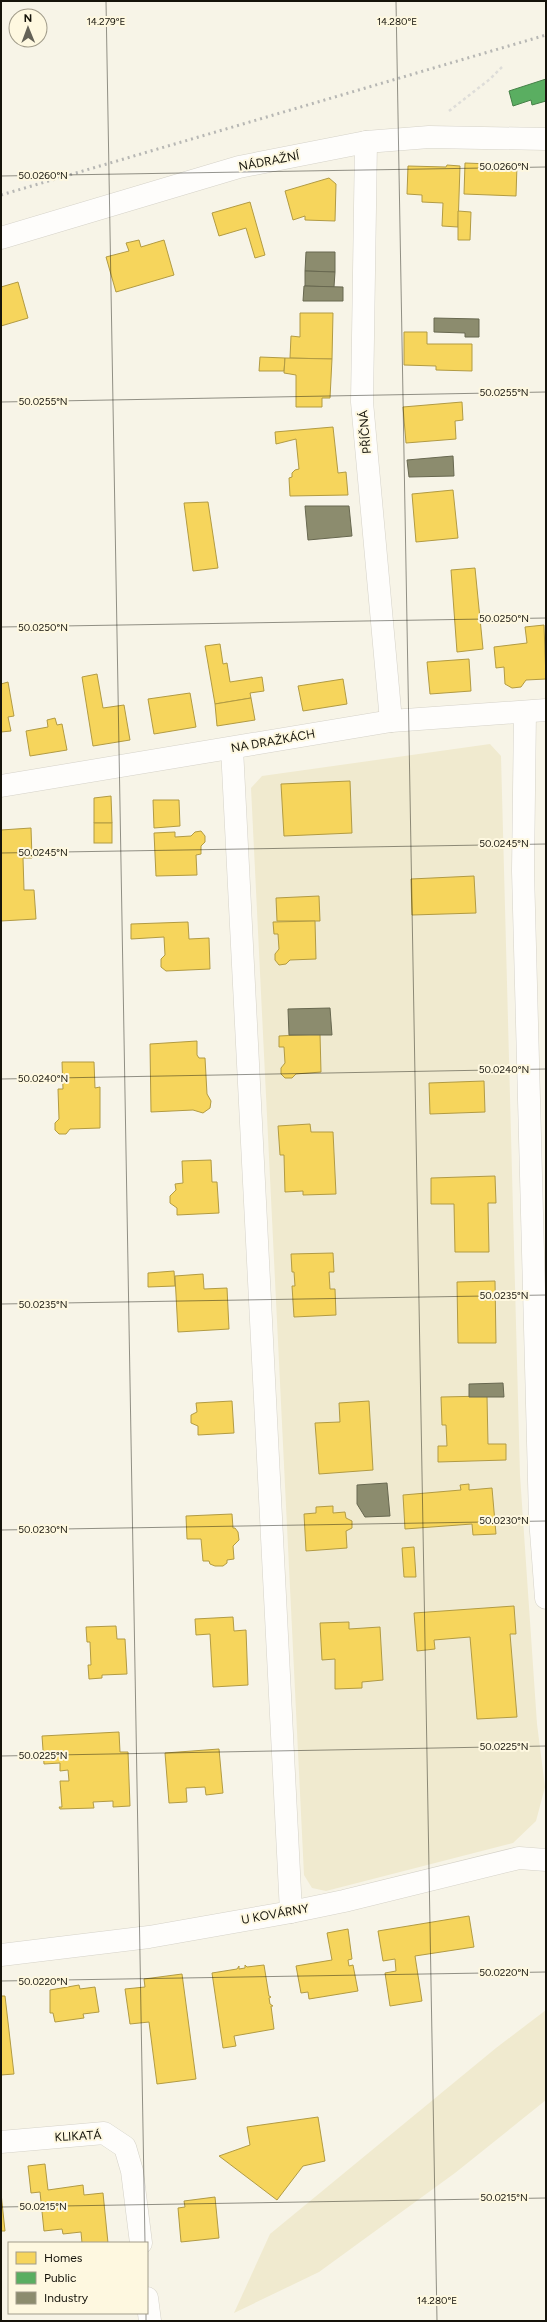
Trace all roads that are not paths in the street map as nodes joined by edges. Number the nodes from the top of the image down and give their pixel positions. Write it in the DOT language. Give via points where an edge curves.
graph roads {
  1 [pos="546,139"];
  2 [pos="366,142"];
  3 [pos="1,238"];
  4 [pos="535,711"];
  5 [pos="392,721"];
  6 [pos="232,748"];
  7 [pos="1,786"];
  8 [pos="546,1598"];
  9 [pos="546,1860"];
  10 [pos="291,1912"];
  11 [pos="1,1955"];
  12 [pos="1,2142"];
  13 [pos="141,2242"];
  14 [pos="148,2306"];
  15 [pos="150,2321"];
  1 -- 2 [label="street, NÁDRAŽNÍ" via="429,138"];
  2 -- 3 [label="street, NÁDRAŽNÍ" via="239,166"];
  2 -- 5 [label="street, PŘÍČNÁ" via="362,402"];
  4 -- 5 [label="street, NA DRAŽKÁCH"];
  4 -- 8 [label="street" via="523,871 540,1518"];
  5 -- 6 [label="street, NA DRAŽKÁCH"];
  6 -- 7 [label="street, NA DRAŽKÁCH"];
  6 -- 10 [label="street"];
  9 -- 10 [label="street, U KOVÁRNY" via="519,1858"];
  10 -- 11 [label="street, U KOVÁRNY" via="149,1937"];
  12 -- 13 [label="street, KLIKATÁ" via="104,2133 125,2147 132,2170"];
  14 -- 15 [label="street"];
}
